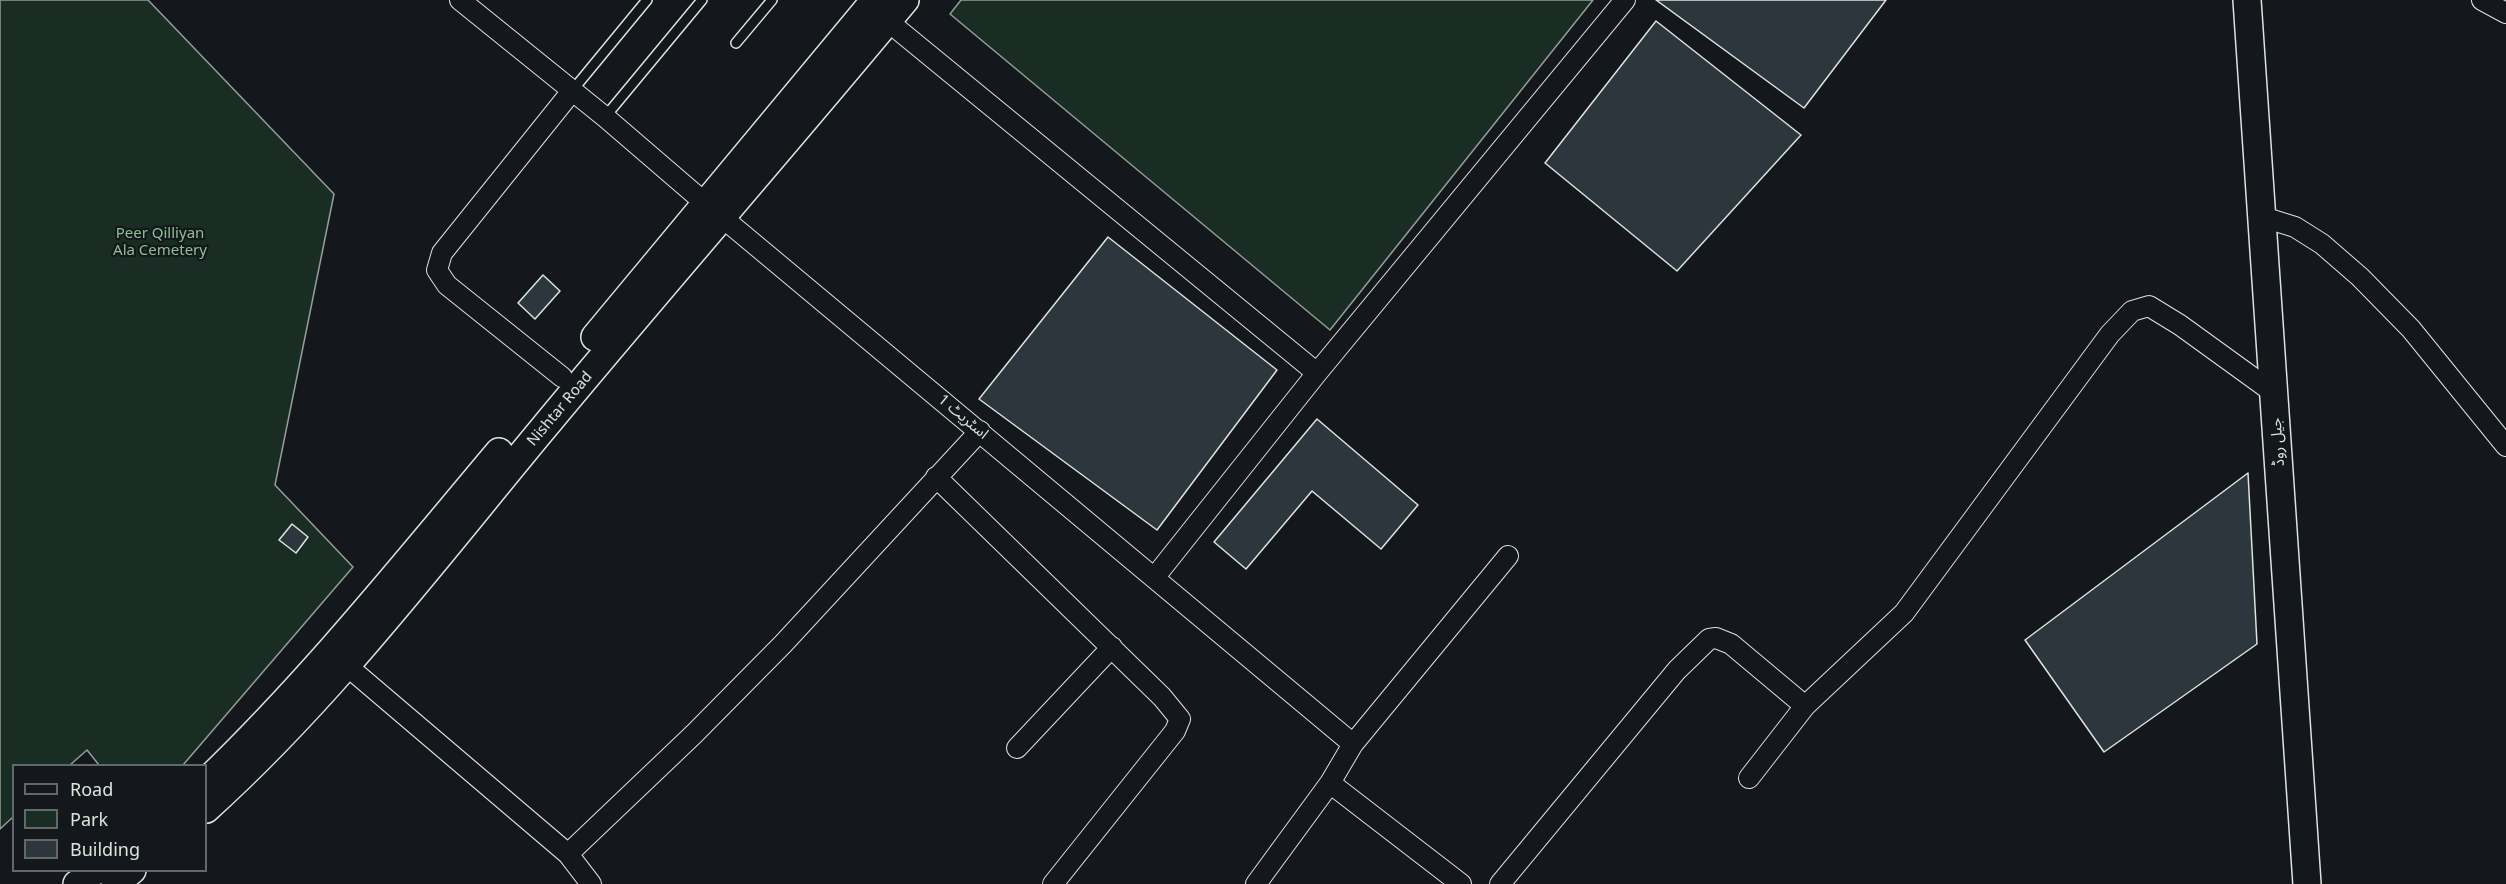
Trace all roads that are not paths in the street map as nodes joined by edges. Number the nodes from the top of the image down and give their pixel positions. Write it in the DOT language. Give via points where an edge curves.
graph roads {
  1 [pos="460,0"];
  2 [pos="647,0"];
  3 [pos="702,0"];
  4 [pos="772,0"];
  5 [pos="905,0"];
  6 [pos="1625,0"];
  7 [pos="2247,0"];
  8 [pos="2481,0"];
  9 [pos="878,9"];
  10 [pos="2506,13"];
  11 [pos="736,43"];
  12 [pos="572,91"];
  13 [pos="605,117"];
  14 [pos="713,209"];
  15 [pos="2262,217"];
  16 [pos="1317,374"];
  17 [pos="562,378"];
  18 [pos="2274,393"];
  19 [pos="980,431"];
  20 [pos="2506,446"];
  21 [pos="936,477"];
  22 [pos="1508,556"];
  23 [pos="1154,578"];
  24 [pos="1112,647"];
  25 [pos="346,665"];
  26 [pos="1804,706"];
  27 [pos="1353,744"];
  28 [pos="1017,748"];
  29 [pos="1749,778"];
  30 [pos="207,782"];
  31 [pos="1330,783"];
  32 [pos="207,808"];
  33 [pos="568,854"];
  34 [pos="93,872"];
  35 [pos="130,872"];
  36 [pos="77,884"];
  37 [pos="115,884"];
  38 [pos="591,884"];
  39 [pos="1053,884"];
  40 [pos="1256,884"];
  41 [pos="1461,884"];
  42 [pos="1500,884"];
  43 [pos="2307,884"];
  1 -- 12 [label="street, اسٹریٹ 1"];
  2 -- 12 [label="lane"];
  3 -- 13 [label="lane"];
  4 -- 11 [label="lane"];
  5 -- 9 [label="main road, Nishtar Road"];
  6 -- 16 [label="street"];
  7 -- 15 [label="main road, جیل روڈ"];
  8 -- 10 [label="street"];
  9 -- 14 [label="main road, Nishtar Road"];
  9 -- 16 [label="street"];
  12 -- 13 [label="street, اسٹریٹ 1"];
  12 -- 17 [label="street" via="442,253 437,270 447,285"];
  13 -- 14 [label="street, اسٹریٹ 1"];
  14 -- 17 [label="main road, Nishtar Road"];
  14 -- 19 [label="street, اسٹریٹ 1"];
  14 -- 25 [label="main road, Nishtar Road"];
  15 -- 18 [label="main road, جیل روڈ"];
  15 -- 20 [label="street" via="2295,227 2360,277 2411,329"];
  16 -- 23 [label="street"];
  17 -- 30 [label="main road, Nishtar Road" via="343,638"];
  18 -- 26 [label="street" via="2149,306 2132,310 2110,334 1904,613"];
  18 -- 43 [label="main road, جیل روڈ"];
  19 -- 21 [label="street"];
  19 -- 23 [label="street, اسٹریٹ 1"];
  21 -- 24 [label="street"];
  21 -- 33 [label="street" via="775,652"];
  22 -- 27 [label="street"];
  23 -- 27 [label="street, اسٹریٹ 1"];
  24 -- 28 [label="street"];
  24 -- 39 [label="street" via="1178,714 1179,723"];
  25 -- 32 [label="main road, Nishtar Road"];
  25 -- 33 [label="street"];
  26 -- 29 [label="street"];
  26 -- 42 [label="street" via="1731,644 1709,639 1677,670"];
  27 -- 31 [label="street"];
  31 -- 40 [label="street"];
  31 -- 41 [label="street"];
  33 -- 38 [label="street"];
  34 -- 36 [label="main road"];
  35 -- 37 [label="main road"];
}
